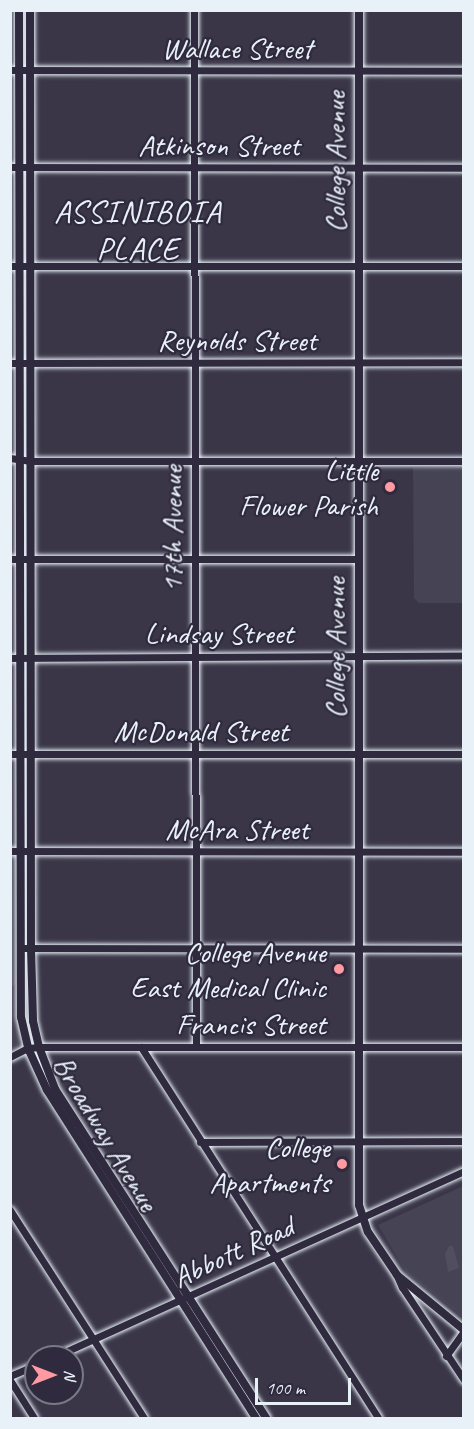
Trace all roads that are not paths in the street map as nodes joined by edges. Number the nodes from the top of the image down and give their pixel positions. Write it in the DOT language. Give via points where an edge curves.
graph roads {
  1 [pos="19,10"];
  2 [pos="30,10"];
  3 [pos="194,10"];
  4 [pos="359,10"];
  5 [pos="15,70"];
  6 [pos="30,70"];
  7 [pos="194,70"];
  8 [pos="359,70"];
  9 [pos="464,70"];
  10 [pos="10,167"];
  11 [pos="20,167"];
  12 [pos="30,167"];
  13 [pos="194,167"];
  14 [pos="359,167"];
  15 [pos="464,168"];
  16 [pos="359,265"];
  17 [pos="15,266"];
  18 [pos="194,266"];
  19 [pos="464,266"];
  20 [pos="30,267"];
  21 [pos="464,362"];
  22 [pos="10,363"];
  23 [pos="25,363"];
  24 [pos="194,363"];
  25 [pos="359,363"];
  26 [pos="15,458"];
  27 [pos="359,460"];
  28 [pos="31,461"];
  29 [pos="194,461"];
  30 [pos="464,461"];
  31 [pos="195,558"];
  32 [pos="15,559"];
  33 [pos="31,559"];
  34 [pos="359,559"];
  35 [pos="195,656"];
  36 [pos="359,656"];
  37 [pos="464,656"];
  38 [pos="15,658"];
  39 [pos="31,658"];
  40 [pos="15,754"];
  41 [pos="31,754"];
  42 [pos="195,754"];
  43 [pos="359,754"];
  44 [pos="464,754"];
  45 [pos="15,851"];
  46 [pos="31,851"];
  47 [pos="195,852"];
  48 [pos="359,852"];
  49 [pos="464,852"];
  50 [pos="20,948"];
  51 [pos="31,948"];
  52 [pos="359,948"];
  53 [pos="196,949"];
  54 [pos="464,949"];
  55 [pos="39,1047"];
  56 [pos="141,1047"];
  57 [pos="196,1047"];
  58 [pos="359,1047"];
  59 [pos="464,1047"];
  60 [pos="28,1048"];
  61 [pos="10,1057"];
  62 [pos="464,1141"];
  63 [pos="200,1142"];
  64 [pos="359,1142"];
  65 [pos="464,1171"];
  66 [pos="10,1210"];
  67 [pos="361,1218"];
  68 [pos="277,1258"];
  69 [pos="397,1275"];
  70 [pos="185,1299"];
  71 [pos="464,1331"];
  72 [pos="94,1339"];
  73 [pos="81,1345"];
  74 [pos="446,1356"];
  75 [pos="24,1371"];
  76 [pos="10,1378"];
  77 [pos="464,1380"];
  78 [pos="34,1419"];
  79 [pos="144,1419"];
  80 [pos="256,1419"];
  81 [pos="266,1419"];
  82 [pos="378,1419"];
  1 -- 5 [label="street, Broadway Avenue"];
  2 -- 6 [label="street, Broadway Avenue"];
  3 -- 7 [label="street, 17th Avenue"];
  4 -- 8 [label="street, College Avenue"];
  5 -- 6 [label="street, Wallace Street"];
  5 -- 11 [label="street, Broadway Avenue"];
  6 -- 7 [label="street, Wallace Street"];
  6 -- 12 [label="street, Broadway Avenue"];
  7 -- 8 [label="street, Wallace Street"];
  7 -- 13 [label="street, 17th Avenue"];
  8 -- 9 [label="street, Wallace Street"];
  8 -- 14 [label="street, College Avenue"];
  10 -- 11 [label="street, Atkinson Street"];
  11 -- 12 [label="street, Atkinson Street"];
  11 -- 17 [label="street, Broadway Avenue"];
  12 -- 13 [label="street, Atkinson Street"];
  12 -- 20 [label="street, Broadway Avenue"];
  13 -- 14 [label="street, Atkinson Street"];
  13 -- 18 [label="street, 17th Avenue"];
  14 -- 15 [label="street, Atkinson Street"];
  14 -- 16 [label="street, College Avenue"];
  16 -- 18 [label="street"];
  16 -- 19 [label="street"];
  16 -- 25 [label="street, College Avenue"];
  17 -- 20 [label="street"];
  17 -- 23 [label="street, Broadway Avenue"];
  18 -- 20 [label="street"];
  18 -- 24 [label="street, 17th Avenue"];
  20 -- 23 [label="street, Broadway Avenue"];
  21 -- 25 [label="street, Reynolds Street"];
  22 -- 23 [label="street, Reynolds Street"];
  23 -- 24 [label="street, Reynolds Street"];
  23 -- 26 [label="street, Broadway Avenue"];
  23 -- 28 [label="street, Broadway Avenue"];
  24 -- 25 [label="street, Reynolds Street"];
  24 -- 29 [label="street, 17th Avenue"];
  25 -- 27 [label="street, College Avenue"];
  26 -- 28 [label="street"];
  26 -- 32 [label="street, Broadway Avenue"];
  27 -- 29 [label="street"];
  27 -- 30 [label="street"];
  27 -- 34 [label="street, College Avenue"];
  28 -- 29 [label="street"];
  28 -- 33 [label="street, Broadway Avenue"];
  29 -- 31 [label="street, 17th Avenue"];
  31 -- 33 [label="street"];
  31 -- 34 [label="street"];
  31 -- 35 [label="street, 17th Avenue"];
  32 -- 33 [label="street"];
  32 -- 38 [label="street, Broadway Avenue"];
  33 -- 39 [label="street, Broadway Avenue"];
  34 -- 36 [label="street, College Avenue"];
  35 -- 36 [label="street, Lindsay Street"];
  35 -- 39 [label="street, Lindsay Street"];
  35 -- 42 [label="street, 17th Avenue"];
  36 -- 37 [label="street, Lindsay Street"];
  36 -- 43 [label="street, College Avenue"];
  38 -- 39 [label="street, Lindsay Street"];
  38 -- 40 [label="street, Broadway Avenue"];
  39 -- 41 [label="street, Broadway Avenue"];
  40 -- 41 [label="street, McDonald Street"];
  40 -- 45 [label="street, Broadway Avenue"];
  41 -- 42 [label="street, McDonald Street"];
  41 -- 46 [label="street, Broadway Avenue"];
  42 -- 43 [label="street, McDonald Street"];
  42 -- 47 [label="street, 17th Avenue"];
  43 -- 44 [label="street, McDonald Street"];
  43 -- 48 [label="street, College Avenue"];
  45 -- 46 [label="street, McAra Street"];
  45 -- 50 [label="street, Broadway Avenue"];
  46 -- 47 [label="street, McAra Street"];
  46 -- 51 [label="street, Broadway Avenue"];
  47 -- 48 [label="street, McAra Street"];
  47 -- 53 [label="street, 17th Avenue"];
  48 -- 49 [label="street, McAra Street"];
  48 -- 52 [label="street, College Avenue"];
  50 -- 51 [label="street"];
  50 -- 60 [label="street, Broadway Avenue" via="21,1017"];
  51 -- 53 [label="street"];
  51 -- 55 [label="street, Broadway Avenue" via="32,1012"];
  52 -- 53 [label="street"];
  52 -- 54 [label="street"];
  52 -- 58 [label="street, College Avenue"];
  53 -- 57 [label="street, 17th Avenue"];
  55 -- 56 [label="street, Francis Street"];
  55 -- 60 [label="street, Francis Street"];
  55 -- 70 [label="street, Broadway Avenue" via="55,1089"];
  56 -- 57 [label="street, Francis Street"];
  56 -- 63 [label="street"];
  57 -- 58 [label="street, Francis Street"];
  58 -- 59 [label="street, Francis Street"];
  58 -- 64 [label="street, College Avenue"];
  60 -- 61 [label="street"];
  60 -- 70 [label="street, Broadway Avenue" via="47,1090"];
  62 -- 64 [label="street"];
  63 -- 64 [label="street"];
  63 -- 68 [label="street"];
  64 -- 67 [label="street, College Avenue"];
  65 -- 67 [label="street, Abbott Road"];
  66 -- 72 [label="street"];
  67 -- 68 [label="street, Abbott Road"];
  67 -- 69 [label="street"];
  68 -- 70 [label="street, Abbott Road"];
  68 -- 82 [label="street"];
  69 -- 71 [label="street"];
  69 -- 74 [label="street"];
  70 -- 72 [label="street, Abbott Road"];
  70 -- 80 [label="street, Broadway Avenue"];
  70 -- 81 [label="street, Broadway Avenue"];
  71 -- 74 [label="street"];
  72 -- 73 [label="street, Abbott Road"];
  72 -- 79 [label="street"];
  74 -- 77 [label="street"];
  75 -- 76 [label="street"];
  76 -- 78 [label="street"];
}
